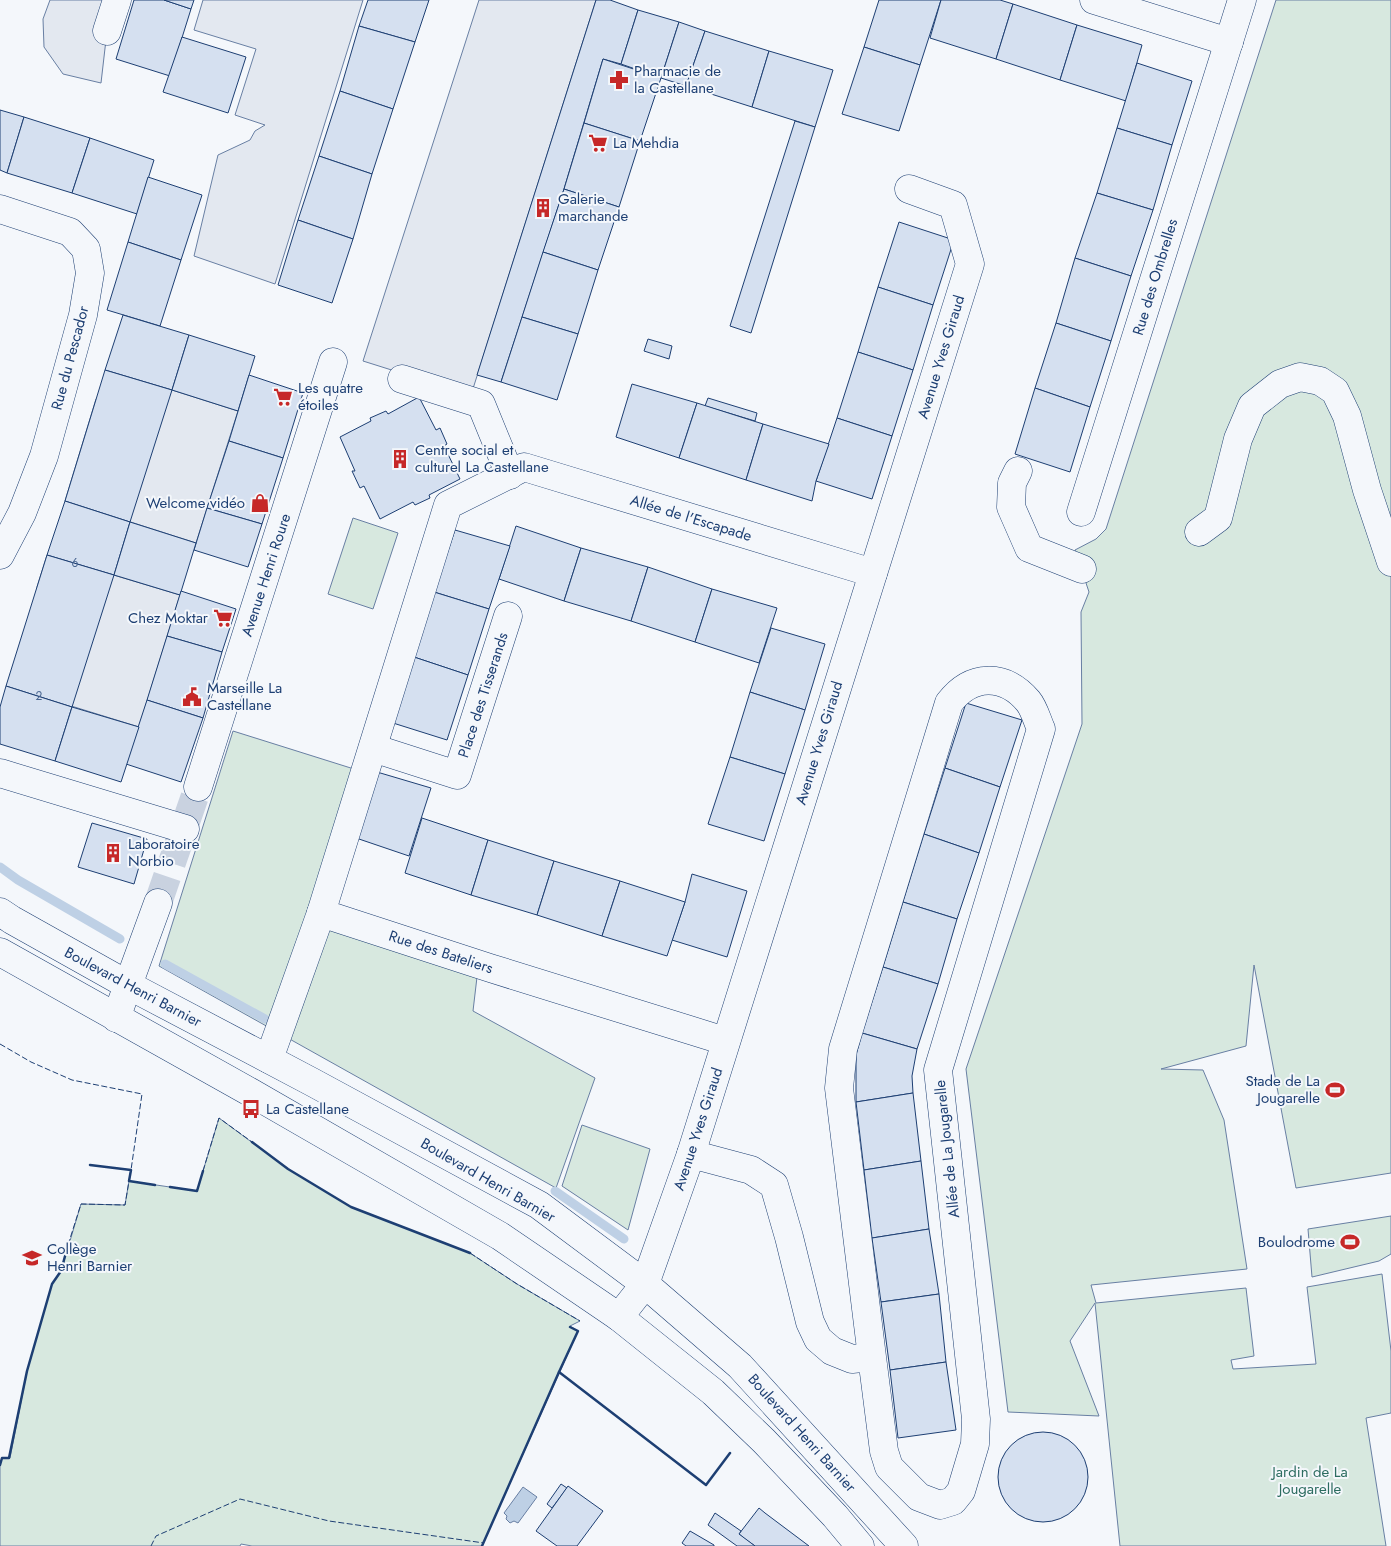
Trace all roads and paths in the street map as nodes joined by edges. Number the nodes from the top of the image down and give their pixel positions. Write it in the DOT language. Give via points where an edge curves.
graph roads {
  1 [pos="117,0"];
  2 [pos="1094,0"];
  3 [pos="1242,0"];
  4 [pos="107,31"];
  5 [pos="1229,42"];
  6 [pos="909,189"];
  7 [pos="0,209"];
  8 [pos="333,362"];
  9 [pos="402,379"];
  10 [pos="1018,471"];
  11 [pos="510,475"];
  12 [pos="1081,512"];
  13 [pos="1199,532"];
  14 [pos="0,555"];
  15 [pos="1391,562"];
  16 [pos="1082,569"];
  17 [pos="873,573"];
  18 [pos="508,616"];
  19 [pos="373,748"];
  20 [pos="0,774"];
  21 [pos="198,787"];
  22 [pos="184,829"];
  23 [pos="158,903"];
  24 [pos="0,912"];
  25 [pos="321,913"];
  26 [pos="0,952"];
  27 [pos="128,986"];
  28 [pos="116,1018"];
  29 [pos="726,1041"];
  30 [pos="269,1059"];
  31 [pos="691,1154"];
  32 [pos="646,1284"];
  33 [pos="619,1317"];
  34 [pos="872,1357"];
  35 [pos="860,1546"];
  36 [pos="904,1546"];
  1 -- 4 [label="street"];
  2 -- 5 [label="street"];
  3 -- 5 [label="street, Rue des Ombrelles"];
  5 -- 12 [label="street, Rue des Ombrelles"];
  6 -- 17 [label="street, Avenue Yves Giraud" via="953,205 970,264"];
  7 -- 14 [label="street, Rue du Pescador" via="70,232 86,249 90,273 83,315 44,456 22,513"];
  8 -- 21 [label="street, Avenue Henri Roure"];
  9 -- 11 [label="street" via="481,404"];
  10 -- 16 [label="street" via="1012,483 1011,507 1030,548"];
  11 -- 17 [label="street, Allée de l'Escapade" via="524,467"];
  11 -- 19 [label="street, Allée de l'Escapade" via="448,505"];
  13 -- 15 [label="street" via="1218,518 1238,439 1252,406 1280,384 1300,377 1320,381 1335,391 1347,416"];
  17 -- 29 [label="street, Avenue Yves Giraud"];
  18 -- 19 [label="street, Place des Tisserands" via="457,775"];
  19 -- 25 [label="street"];
  20 -- 22 [label="street"];
  23 -- 27 [label="street"];
  24 -- 27 [label="street, Boulevard Henri Barnier"];
  25 -- 29 [label="street, Rue des Bateliers"];
  25 -- 30 [label="street"];
  26 -- 28 [label="street"];
  27 -- 28 [label="street"];
  27 -- 30 [label="street, Boulevard Henri Barnier"];
  28 -- 33 [label="street" via="500,1236"];
  29 -- 31 [label="street, Avenue Yves Giraud"];
  30 -- 32 [label="street, Boulevard Henri Barnier" via="539,1205"];
  31 -- 32 [label="street, Avenue Yves Giraud"];
  31 -- 34 [label="street" via="751,1170 774,1185 810,1322 818,1339 832,1351 852,1359"];
  32 -- 33 [label="street, Avenue Yves Giraud"];
  32 -- 36 [label="street, Boulevard Henri Barnier" via="740,1366"];
  33 -- 35 [label="street" via="726,1404"];
  34 -- 34 [label="street, Allée de La Jougarelle" via="838,1088 843,1049 949,704 957,694 975,683 996,680 1014,688 1030,702 1041,729 938,1070 976,1419 975,1444 962,1491 953,1501 940,1505 919,1497 889,1467"];
}
